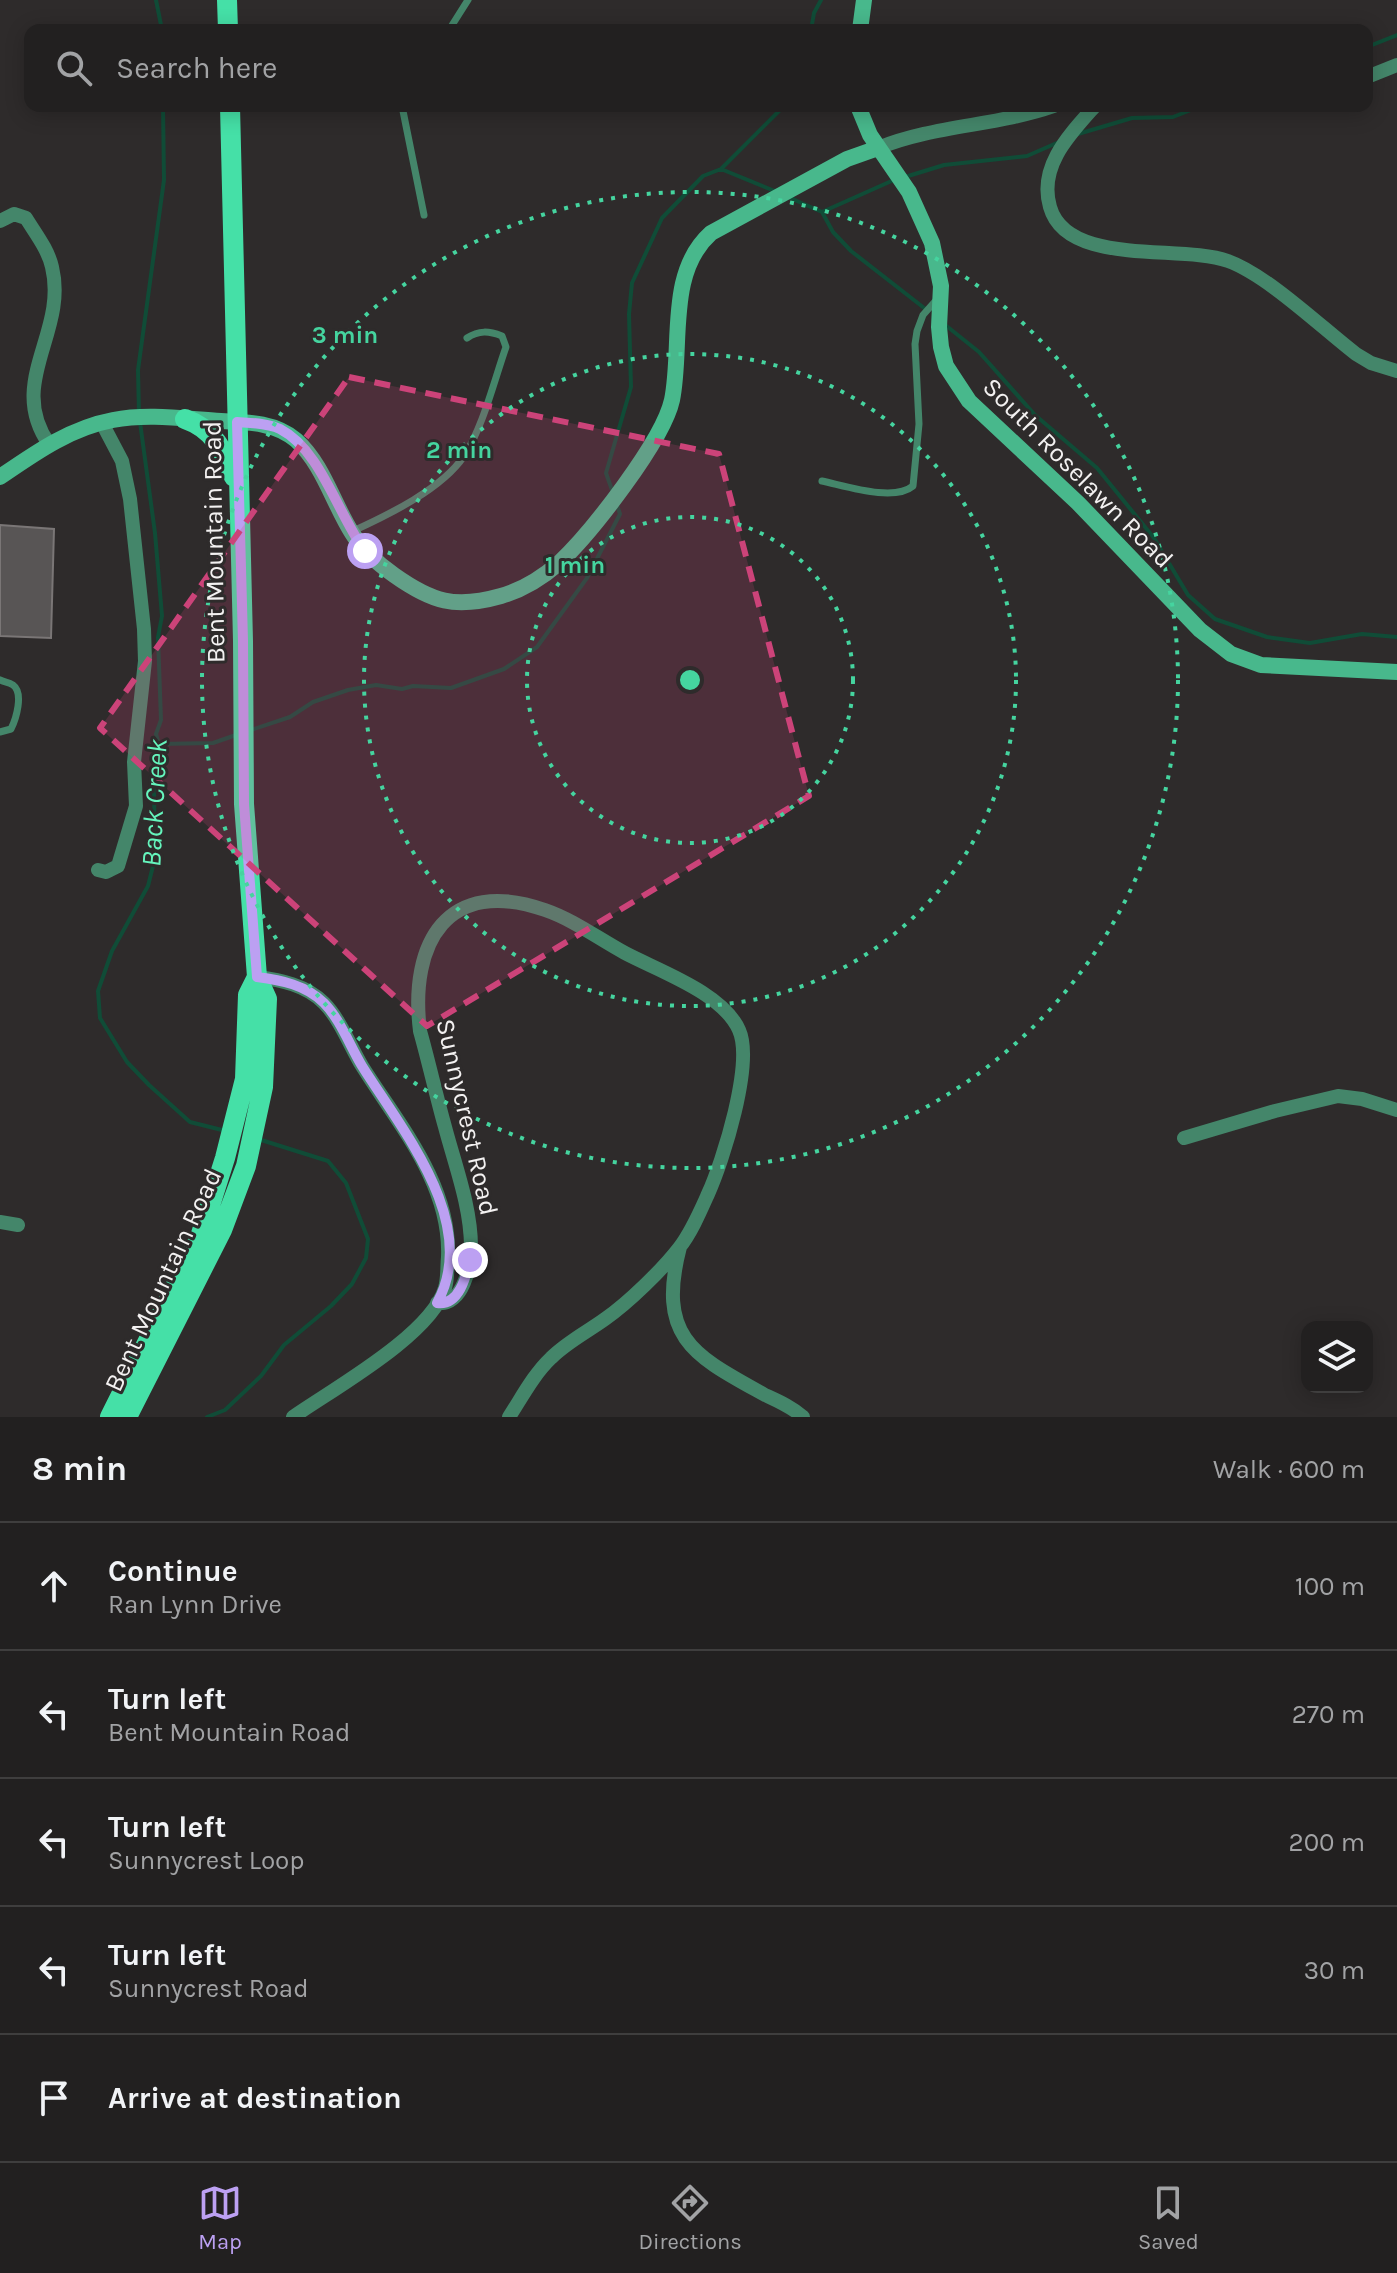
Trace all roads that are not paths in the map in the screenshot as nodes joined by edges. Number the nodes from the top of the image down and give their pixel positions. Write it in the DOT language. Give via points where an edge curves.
graph roads {
  1 [pos="227,0"];
  2 [pos="468,0"];
  3 [pos="864,0"];
  4 [pos="228,24"];
  5 [pos="453,24"];
  6 [pos="861,24"];
  7 [pos="1397,65"];
  8 [pos="1373,75"];
  9 [pos="230,112"];
  10 [pos="403,112"];
  11 [pos="861,112"];
  12 [pos="1033,112"];
  13 [pos="1090,112"];
  14 [pos="878,148"];
  15 [pos="424,215"];
  16 [pos="0,221"];
  17 [pos="941,296"];
  18 [pos="467,338"];
  19 [pos="1397,371"];
  20 [pos="185,419"];
  21 [pos="237,422"];
  22 [pos="102,423"];
  23 [pos="49,444"];
  24 [pos="0,477"];
  25 [pos="822,481"];
  26 [pos="239,487"];
  27 [pos="351,532"];
  28 [pos="1397,672"];
  29 [pos="0,680"];
  30 [pos="0,732"];
  31 [pos="98,870"];
  32 [pos="257,977"];
  33 [pos="257,1007"];
  34 [pos="1397,1110"];
  35 [pos="1184,1138"];
  36 [pos="0,1222"];
  37 [pos="18,1225"];
  38 [pos="680,1247"];
  39 [pos="437,1303"];
  40 [pos="110,1417"];
  41 [pos="127,1417"];
  42 [pos="293,1417"];
  43 [pos="509,1417"];
  44 [pos="803,1417"];
  1 -- 4 [label="main road"];
  2 -- 5 [label="lane"];
  3 -- 6 [label="street"];
  7 -- 8 [label="street"];
  9 -- 21 [label="main road, Bent Mountain Road"];
  10 -- 15 [label="lane"];
  11 -- 14 [label="street, South Roselawn Road"];
  12 -- 14 [label="street"];
  13 -- 19 [label="street" via="1061,146 1049,175 1052,212 1070,234 1096,246 1228,261 1261,279 1356,354"];
  14 -- 17 [label="street, South Roselawn Road" via="923,219 939,269"];
  14 -- 27 [label="street" via="847,159 702,241 683,284 676,376 666,419 604,511 541,576 501,596 439,601 413,590 381,566"];
  16 -- 23 [label="street" via="14,214 26,218 52,265 54,301 32,397 38,428"];
  17 -- 25 [label="lane" via="923,315 915,344 919,424 913,486 886,493"];
  17 -- 28 [label="street, South Roselawn Road" via="941,347 956,385 1216,644 1261,665"];
  18 -- 27 [label="lane" via="492,333 502,336 506,347 463,458 402,508"];
  20 -- 21 [label="street"];
  20 -- 22 [label="street"];
  20 -- 26 [label="main road" via="212,435"];
  21 -- 26 [label="main road, Bent Mountain Road"];
  21 -- 27 [label="street" via="278,427 294,438 308,452"];
  22 -- 23 [label="street"];
  22 -- 31 [label="street" via="122,461 130,499 145,661 134,762 135,814 118,866"];
  23 -- 24 [label="street"];
  26 -- 32 [label="main road, Bent Mountain Road" via="244,804"];
  29 -- 30 [label="lane" via="19,693 16,720 11,729"];
  32 -- 33 [label="main road, Bent Mountain Road" via="248,995"];
  32 -- 39 [label="street" via="291,983 326,1005 423,1161 446,1227 445,1288"];
  33 -- 40 [label="main road, Bent Mountain Road" via="245,1079 200,1237"];
  33 -- 41 [label="main road, Bent Mountain Road" via="263,1087 246,1166 222,1230"];
  34 -- 35 [label="street" via="1338,1096"];
  36 -- 37 [label="street"];
  38 -- 39 [label="street, Sunnycrest Road" via="713,1181 730,1130 743,1044 734,1022 708,997 577,924 527,905 482,901 458,910 436,932 417,996 420,1031 471,1244 460,1290 451,1300"];
  38 -- 43 [label="street, Sunnycrest Road" via="607,1317 549,1359"];
  38 -- 44 [label="street, Sunnycrest Road" via="675,1297 684,1339 708,1362"];
  39 -- 42 [label="street, Sunnycrest Road" via="396,1345"];
}
